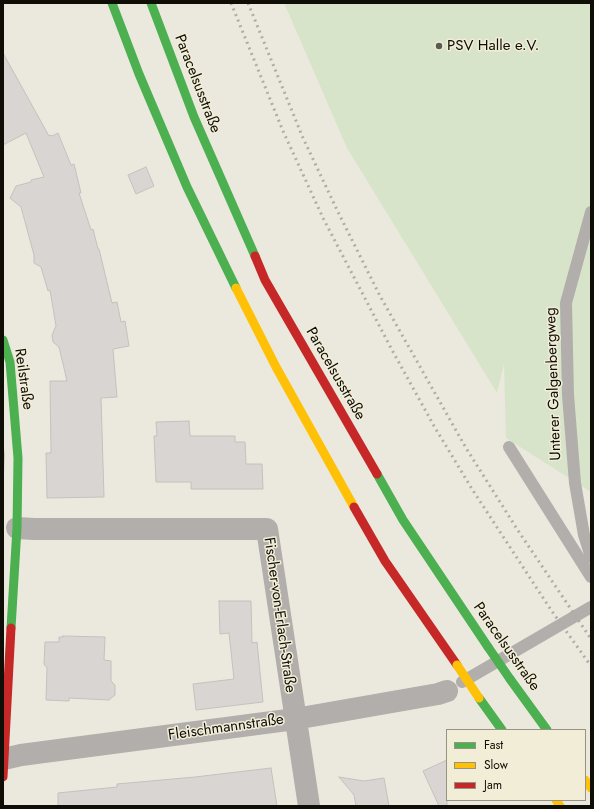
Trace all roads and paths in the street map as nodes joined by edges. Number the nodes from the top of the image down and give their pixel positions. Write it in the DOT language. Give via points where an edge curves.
graph roads {
  1 [pos="112,3"];
  2 [pos="151,3"];
  3 [pos="591,212"];
  4 [pos="3,340"];
  5 [pos="508,447"];
  6 [pos="16,528"];
  7 [pos="591,557"];
  8 [pos="591,577"];
  9 [pos="591,607"];
  10 [pos="447,691"];
  11 [pos="295,719"];
  12 [pos="501,729"];
  13 [pos="546,729"];
  14 [pos="3,765"];
  15 [pos="309,806"];
  1 -- 12 [label="main road, bridge" via="187,187 276,367 385,561"];
  2 -- 13 [label="main road, Paracelsusstraße, bridge" via="194,117 265,280 403,520"];
  3 -- 7 [label="lane, Unterer Galgenbergweg" via="566,303 568,395 575,483"];
  4 -- 6 [label="main road, Reilstraße" via="10,362 18,458"];
  5 -- 8 [label="lane"];
  6 -- 11 [label="street, Fischer-von-Erlach-Straße" via="267,529"];
  6 -- 14 [label="main road, Reilstraße"];
  9 -- 10 [label="lane"];
  10 -- 11 [label="street, Fleischmannstraße"];
  11 -- 14 [label="street, Fleischmannstraße" via="29,754"];
  11 -- 15 [label="street, Fischer-von-Erlach-Straße"];
}
